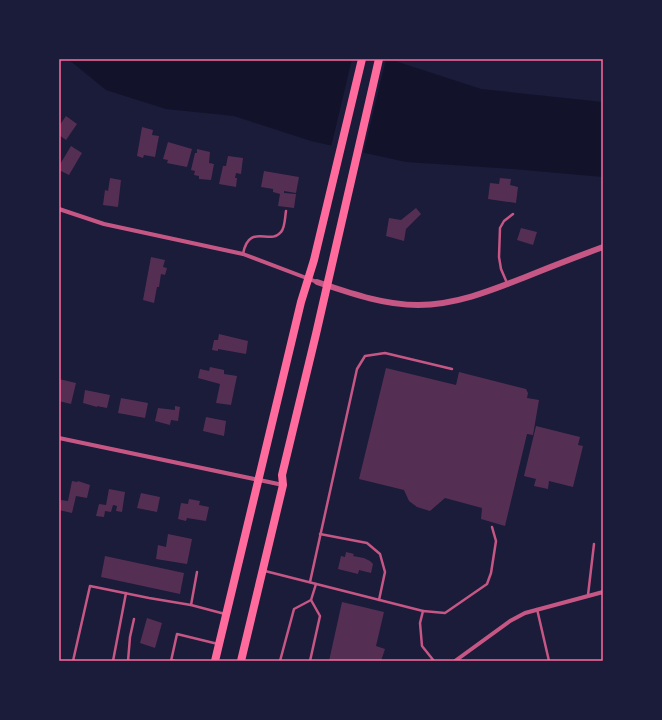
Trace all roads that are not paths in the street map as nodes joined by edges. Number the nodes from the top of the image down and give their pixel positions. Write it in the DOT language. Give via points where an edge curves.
graph roads {
  1 [pos="362,59"];
  2 [pos="379,59"];
  3 [pos="59,209"];
  4 [pos="286,211"];
  5 [pos="513,214"];
  6 [pos="603,247"];
  7 [pos="243,254"];
  8 [pos="308,279"];
  9 [pos="317,282"];
  10 [pos="507,284"];
  11 [pos="327,285"];
  12 [pos="452,369"];
  13 [pos="59,438"];
  14 [pos="259,480"];
  15 [pos="282,485"];
  16 [pos="492,526"];
  17 [pos="320,534"];
  18 [pos="594,544"];
  19 [pos="263,570"];
  20 [pos="197,572"];
  21 [pos="310,582"];
  22 [pos="316,584"];
  23 [pos="603,592"];
  24 [pos="126,593"];
  25 [pos="588,595"];
  26 [pos="311,600"];
  27 [pos="379,600"];
  28 [pos="191,605"];
  29 [pos="537,609"];
  30 [pos="423,611"];
  31 [pos="226,614"];
  32 [pos="134,619"];
  33 [pos="219,644"];
  34 [pos="73,661"];
  35 [pos="113,661"];
  36 [pos="128,661"];
  37 [pos="171,661"];
  38 [pos="175,661"];
  39 [pos="215,661"];
  40 [pos="241,661"];
  41 [pos="280,661"];
  42 [pos="310,661"];
  43 [pos="434,661"];
  44 [pos="455,661"];
  45 [pos="549,661"];
  1 -- 8 [label="main road"];
  2 -- 11 [label="main road"];
  3 -- 7 [label="street" via="104,224"];
  4 -- 7 [label="lane" via="280,234 250,238 246,242"];
  5 -- 10 [label="lane" via="500,228 499,257"];
  6 -- 10 [label="street"];
  7 -- 8 [label="street"];
  8 -- 9 [label="street"];
  8 -- 14 [label="main road"];
  9 -- 11 [label="street"];
  10 -- 11 [label="street" via="454,302 419,305 379,301"];
  11 -- 15 [label="main road" via="282,475"];
  12 -- 17 [label="lane" via="385,353 365,356 358,369"];
  13 -- 14 [label="street"];
  14 -- 15 [label="street"];
  14 -- 31 [label="main road"];
  15 -- 19 [label="main road"];
  16 -- 30 [label="lane" via="496,541 487,584 445,613"];
  17 -- 21 [label="lane"];
  17 -- 27 [label="lane" via="368,543 380,554 385,572"];
  18 -- 25 [label="lane"];
  19 -- 21 [label="lane"];
  19 -- 40 [label="main road"];
  20 -- 28 [label="lane"];
  21 -- 22 [label="lane"];
  22 -- 26 [label="lane"];
  22 -- 27 [label="lane"];
  23 -- 25 [label="street"];
  24 -- 28 [label="lane"];
  24 -- 34 [label="lane" via="90,586"];
  24 -- 35 [label="lane"];
  25 -- 29 [label="street"];
  26 -- 41 [label="lane" via="294,609"];
  26 -- 42 [label="lane" via="320,616"];
  27 -- 30 [label="lane"];
  28 -- 31 [label="lane"];
  29 -- 44 [label="street" via="513,619"];
  29 -- 45 [label="lane"];
  30 -- 43 [label="lane" via="420,623 422,646"];
  31 -- 33 [label="main road"];
  32 -- 36 [label="lane"];
  33 -- 37 [label="lane" via="177,634"];
  33 -- 39 [label="main road"];
  37 -- 38 [label="lane"];
}
